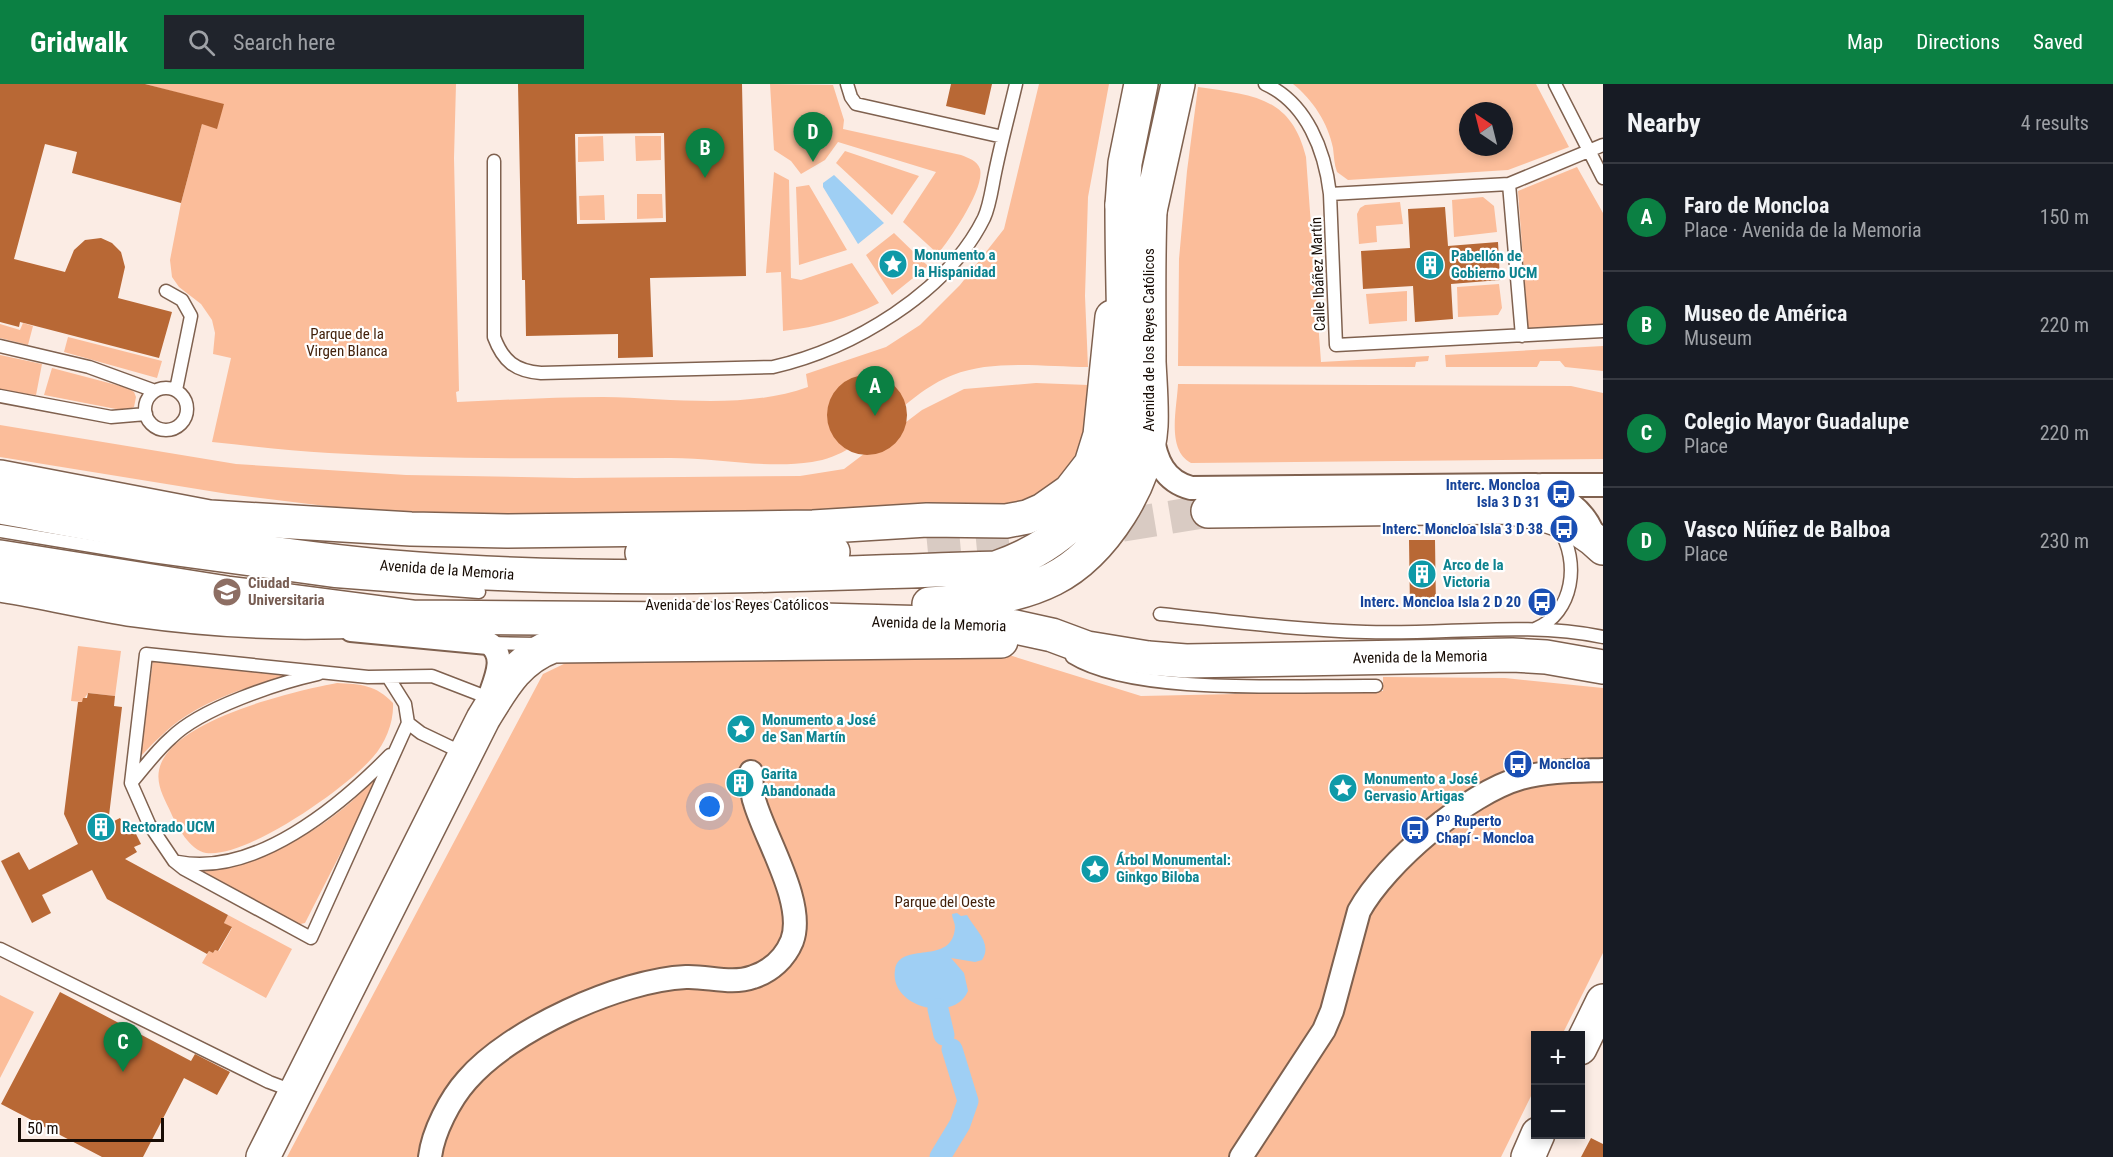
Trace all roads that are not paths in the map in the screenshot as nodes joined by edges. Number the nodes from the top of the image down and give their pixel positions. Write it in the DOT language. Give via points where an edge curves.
graph roads {
  1 [pos="847,84"];
  2 [pos="1016,84"];
  3 [pos="1141,84"];
  4 [pos="1164,84"];
  5 [pos="1178,84"];
  6 [pos="1265,84"];
  7 [pos="1556,84"];
  8 [pos="1003,137"];
  9 [pos="1603,145"];
  10 [pos="1590,153"];
  11 [pos="494,161"];
  12 [pos="1603,178"];
  13 [pos="1509,184"];
  14 [pos="1330,194"];
  15 [pos="1136,208"];
  16 [pos="166,291"];
  17 [pos="1603,331"];
  18 [pos="1522,336"];
  19 [pos="0,346"];
  20 [pos="176,390"];
  21 [pos="155,391"];
  22 [pos="0,396"];
  23 [pos="146,414"];
  24 [pos="1151,428"];
  25 [pos="0,477"];
  26 [pos="1603,485"];
  27 [pos="1542,500"];
  28 [pos="0,507"];
  29 [pos="1208,511"];
  30 [pos="0,531"];
  31 [pos="344,535"];
  32 [pos="177,538"];
  33 [pos="840,540"];
  34 [pos="924,540"];
  35 [pos="1600,545"];
  36 [pos="744,547"];
  37 [pos="0,557"];
  38 [pos="827,574"];
  39 [pos="0,585"];
  40 [pos="479,592"];
  41 [pos="1160,614"];
  42 [pos="413,617"];
  43 [pos="535,617"];
  44 [pos="320,623"];
  45 [pos="1534,629"];
  46 [pos="1042,637"];
  47 [pos="1603,638"];
  48 [pos="488,643"];
  49 [pos="553,646"];
  50 [pos="1603,668"];
  51 [pos="325,672"];
  52 [pos="388,677"];
  53 [pos="1376,686"];
  54 [pos="486,708"];
  55 [pos="408,723"];
  56 [pos="396,748"];
  57 [pos="466,754"];
  58 [pos="1603,770"];
  59 [pos="751,772"];
  60 [pos="131,783"];
  61 [pos="174,861"];
  62 [pos="0,949"];
  63 [pos="1603,1001"];
  64 [pos="1585,1039"];
  65 [pos="296,1092"];
  66 [pos="1536,1139"];
  67 [pos="263,1157"];
  68 [pos="430,1157"];
  69 [pos="1241,1157"];
  70 [pos="1528,1157"];
  1 -- 8 [label="lane" via="856,104"];
  2 -- 8 [label="lane"];
  3 -- 15 [label="main road, Avenida de los Reyes Católicos" via="1125,163"];
  4 -- 15 [label="main road, Avenida de los Reyes Católicos" via="1151,166"];
  5 -- 15 [label="main road"];
  6 -- 14 [label="lane" via="1286,96 1305,116 1328,175"];
  7 -- 10 [label="lane"];
  8 -- 11 [label="lane" via="985,216 945,273 878,325 773,367 541,373 525,372 510,365 500,354 494,337"];
  9 -- 10 [label="lane"];
  10 -- 12 [label="lane"];
  10 -- 13 [label="lane"];
  13 -- 14 [label="lane"];
  13 -- 18 [label="lane"];
  14 -- 18 [label="lane, Calle Ibáñez Martín" via="1336,345"];
  15 -- 24 [label="main road, Avenida de los Reyes Católicos"];
  15 -- 31 [label="main road" via="1100,435 1091,464 1070,492 1027,517 801,528"];
  15 -- 38 [label="main road, Avenida de los Reyes Católicos" via="1118,448 1107,479 1089,507 1042,548 996,568"];
  16 -- 20 [label="lane" via="182,300 191,316"];
  17 -- 18 [label="lane, Calle Ibáñez Martín"];
  19 -- 21 [label="lane" via="89,367"];
  20 -- 21 [label="lane"];
  20 -- 23 [label="lane" via="187,407 179,425 166,430 153,426"];
  21 -- 23 [label="lane" via="148,398"];
  22 -- 23 [label="lane" via="111,417"];
  24 -- 27 [label="street" via="1155,453 1166,474 1179,485 1191,488"];
  24 -- 43 [label="main road, Avenida de los Reyes Católicos" via="1132,493 1113,526 1083,557 1054,578 1012,594 923,604 627,605"];
  25 -- 31 [label="main road, Avenida de la Memoria" via="210,517"];
  26 -- 27 [label="street"];
  27 -- 29 [label="main road" via="1502,507"];
  27 -- 35 [label="main road"];
  27 -- 45 [label="lane" via="1565,539 1571,572 1557,613"];
  28 -- 32 [label="main road, Avenida de la Memoria"];
  30 -- 40 [label="lane" via="324,580"];
  31 -- 32 [label="main road, Avenida de la Memoria"];
  31 -- 36 [label="lane"];
  31 -- 36 [label="main road, Avenida de la Memoria" via="492,554"];
  32 -- 38 [label="main road, Avenida de la Memoria" via="351,563 441,570 535,575"];
  33 -- 36 [label="lane"];
  34 -- 36 [label="main road, Avenida de la Memoria"];
  37 -- 42 [label="main road, Avenida de la Memoria" via="237,595"];
  39 -- 44 [label="main road, Avenida de la Memoria" via="135,609 221,619"];
  41 -- 45 [label="lane" via="1365,632"];
  42 -- 43 [label="main road, Avenida de la Memoria"];
  42 -- 44 [label="main road, Avenida de la Memoria"];
  43 -- 46 [label="main road, Avenida de la Memoria" via="984,624"];
  44 -- 48 [label="street, Avenida de la Memoria" via="395,635"];
  45 -- 47 [label="lane"];
  46 -- 49 [label="main road"];
  46 -- 50 [label="main road, Avenida de la Memoria" via="1087,648 1186,661 1512,655"];
  46 -- 53 [label="lane" via="1092,668 1167,682"];
  48 -- 49 [label="lane"];
  48 -- 54 [label="street" via="499,657"];
  49 -- 54 [label="main road" via="519,665"];
  51 -- 52 [label="lane"];
  51 -- 60 [label="lane" via="290,680 200,717 172,736"];
  51 -- 60 [label="lane" via="146,654"];
  52 -- 54 [label="lane" via="432,676"];
  52 -- 55 [label="lane" via="405,704"];
  54 -- 57 [label="main road"];
  55 -- 56 [label="lane"];
  55 -- 57 [label="lane"];
  56 -- 61 [label="lane" via="358,788 326,813 269,846 237,860 197,866"];
  56 -- 61 [label="lane" via="311,938"];
  57 -- 65 [label="main road"];
  58 -- 69 [label="street" via="1551,772 1508,783 1463,807 1399,860 1359,910 1324,1030"];
  59 -- 68 [label="street" via="754,801 794,902 793,940 779,963 753,978 724,981 686,977 636,986 531,1029 498,1050 466,1080 442,1121"];
  60 -- 61 [label="lane" via="149,824"];
  62 -- 65 [label="lane" via="268,1082"];
  63 -- 64 [label="main road"];
  65 -- 67 [label="main road"];
  66 -- 70 [label="main road"];
}
